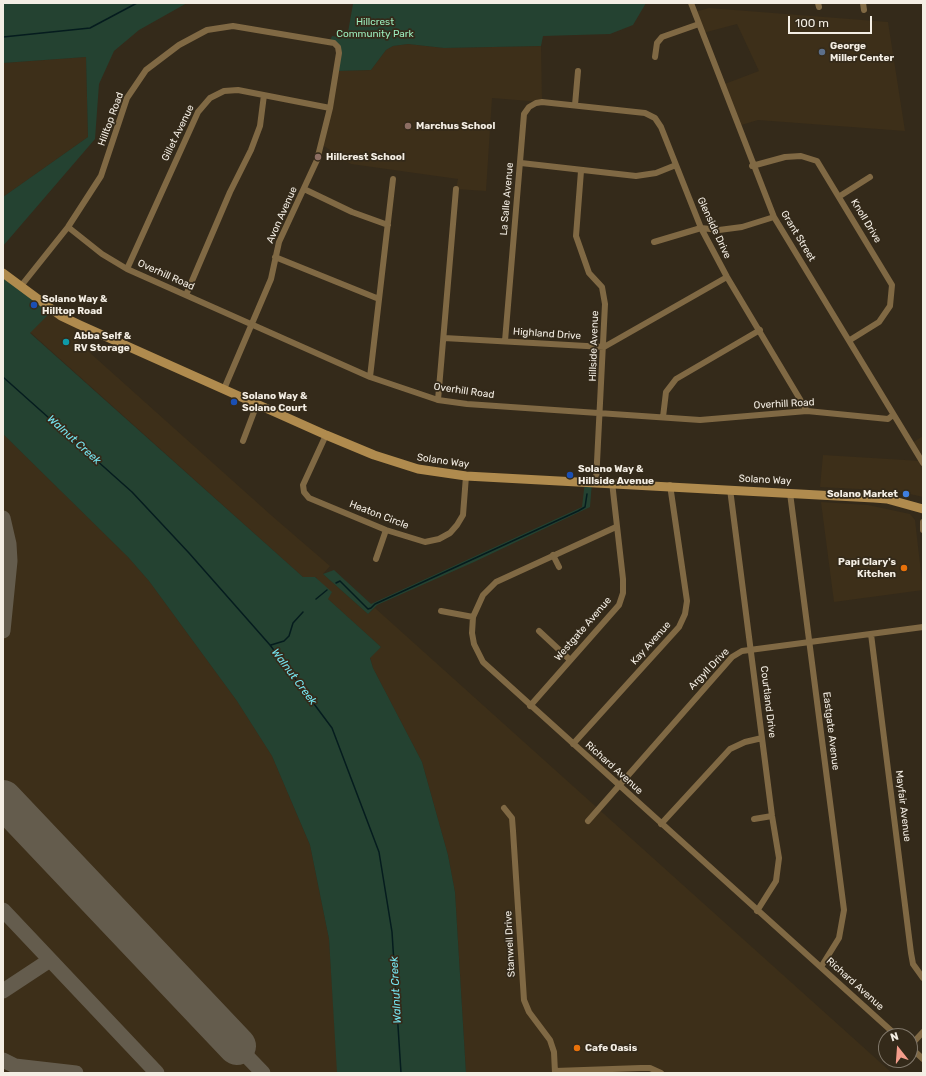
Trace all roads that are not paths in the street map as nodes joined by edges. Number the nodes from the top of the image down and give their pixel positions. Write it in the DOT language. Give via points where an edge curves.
graph roads {
  1 [pos="691,3"];
  2 [pos="863,3"];
  3 [pos="864,10"];
  4 [pos="699,24"];
  5 [pos="336,45"];
  6 [pos="655,57"];
  7 [pos="578,72"];
  8 [pos="264,95"];
  9 [pos="575,105"];
  10 [pos="330,108"];
  11 [pos="520,163"];
  12 [pos="676,165"];
  13 [pos="752,166"];
  14 [pos="581,171"];
  15 [pos="870,177"];
  16 [pos="393,179"];
  17 [pos="456,188"];
  18 [pos="304,190"];
  19 [pos="840,196"];
  20 [pos="774,217"];
  21 [pos="388,225"];
  22 [pos="68,227"];
  23 [pos="701,228"];
  24 [pos="654,242"];
  25 [pos="275,257"];
  26 [pos="127,269"];
  27 [pos="3,273"];
  28 [pos="727,277"];
  29 [pos="22,286"];
  30 [pos="186,295"];
  31 [pos="380,299"];
  32 [pos="252,325"];
  33 [pos="760,330"];
  34 [pos="444,338"];
  35 [pos="850,340"];
  36 [pos="505,341"];
  37 [pos="604,347"];
  38 [pos="370,377"];
  39 [pos="224,389"];
  40 [pos="438,400"];
  41 [pos="257,404"];
  42 [pos="807,411"];
  43 [pos="600,414"];
  44 [pos="893,415"];
  45 [pos="663,417"];
  46 [pos="326,435"];
  47 [pos="243,441"];
  48 [pos="923,463"];
  49 [pos="466,476"];
  50 [pos="596,482"];
  51 [pos="612,482"];
  52 [pos="670,486"];
  53 [pos="730,489"];
  54 [pos="790,493"];
  55 [pos="923,509"];
  56 [pos="923,522"];
  57 [pos="616,526"];
  58 [pos="386,530"];
  59 [pos="923,530"];
  60 [pos="553,555"];
  61 [pos="376,559"];
  62 [pos="559,567"];
  63 [pos="441,611"];
  64 [pos="473,617"];
  65 [pos="923,627"];
  66 [pos="539,631"];
  67 [pos="871,634"];
  68 [pos="809,642"];
  69 [pos="751,648"];
  70 [pos="569,659"];
  71 [pos="530,706"];
  72 [pos="762,738"];
  73 [pos="573,744"];
  74 [pos="618,785"];
  75 [pos="504,808"];
  76 [pos="772,816"];
  77 [pos="754,819"];
  78 [pos="588,821"];
  79 [pos="661,824"];
  80 [pos="757,911"];
  81 [pos="821,967"];
  82 [pos="923,978"];
  83 [pos="888,1028"];
  84 [pos="555,1072"];
  85 [pos="661,1073"];
  1 -- 4 [label="street, Grant Street"];
  2 -- 3 [label="street"];
  4 -- 6 [label="street" via="662,37 657,43"];
  4 -- 13 [label="street, Grant Street"];
  5 -- 10 [label="street, Avon Avenue" via="339,53"];
  5 -- 22 [label="street, Hilltop Road" via="330,41 233,26 207,30 179,44 146,70 127,98 101,176"];
  7 -- 9 [label="street"];
  8 -- 10 [label="street, Gillet Avenue"];
  8 -- 26 [label="street, Gillet Avenue" via="238,90 224,91 210,98 198,112"];
  8 -- 30 [label="street" via="260,126 251,150"];
  9 -- 11 [label="street, La Salle Avenue" via="542,102 529,107 524,114"];
  9 -- 12 [label="street, Glenside Drive" via="645,113 655,118"];
  10 -- 18 [label="street, Avon Avenue" via="317,160"];
  11 -- 14 [label="street"];
  11 -- 36 [label="street, La Salle Avenue"];
  12 -- 14 [label="street" via="656,173 636,176"];
  12 -- 23 [label="street, Glenside Drive"];
  13 -- 19 [label="street, Knoll Drive" via="785,157 801,156 817,161"];
  13 -- 20 [label="street, Grant Street"];
  14 -- 37 [label="street, Hillside Avenue" via="576,236 589,274 602,287 605,304"];
  15 -- 19 [label="street"];
  16 -- 21 [label="street"];
  17 -- 34 [label="street"];
  18 -- 21 [label="street"];
  18 -- 25 [label="street, Avon Avenue" via="279,242"];
  19 -- 35 [label="street, Knoll Drive" via="892,285 890,306 879,322"];
  20 -- 23 [label="street" via="742,227 719,230"];
  20 -- 35 [label="street, Grant Street"];
  21 -- 31 [label="street"];
  22 -- 26 [label="street, Overhill Road" via="102,254"];
  22 -- 29 [label="street, Hilltop Road"];
  23 -- 24 [label="street"];
  23 -- 28 [label="street, Glenside Drive"];
  25 -- 31 [label="street"];
  25 -- 32 [label="street, Avon Avenue" via="271,279"];
  26 -- 30 [label="street, Overhill Road"];
  27 -- 29 [label="street, Solano Way"];
  28 -- 33 [label="street, Glenside Drive"];
  28 -- 37 [label="street"];
  29 -- 39 [label="street, Solano Way" via="61,316"];
  30 -- 32 [label="street, Overhill Road"];
  31 -- 38 [label="street"];
  32 -- 38 [label="street, Overhill Road"];
  32 -- 39 [label="street, Avon Avenue"];
  33 -- 42 [label="street, Glenside Drive"];
  33 -- 45 [label="street" via="676,379 666,392"];
  34 -- 36 [label="street, Highland Drive"];
  34 -- 40 [label="street"];
  35 -- 44 [label="street, Grant Street"];
  36 -- 37 [label="street, Highland Drive"];
  37 -- 43 [label="street, Hillside Avenue"];
  38 -- 40 [label="street, Overhill Road"];
  39 -- 41 [label="street, Solano Way"];
  40 -- 43 [label="street, Overhill Road"];
  41 -- 46 [label="street, Solano Way"];
  41 -- 47 [label="street"];
  42 -- 44 [label="street, Overhill Road" via="888,419"];
  42 -- 45 [label="street, Overhill Road" via="700,420"];
  43 -- 45 [label="street, Overhill Road"];
  43 -- 50 [label="street, Hillside Avenue"];
  44 -- 48 [label="street, Grant Street"];
  46 -- 49 [label="street, Solano Way" via="418,470"];
  46 -- 58 [label="street, Heaton Circle" via="303,485 304,492 309,498"];
  49 -- 50 [label="street, Solano Way"];
  49 -- 58 [label="street, Heaton Circle" via="463,515 450,533 425,542"];
  50 -- 51 [label="street, Solano Way"];
  51 -- 52 [label="street, Solano Way"];
  51 -- 57 [label="street, Westgate Avenue"];
  52 -- 53 [label="street, Solano Way"];
  52 -- 73 [label="street, Kay Avenue" via="687,601 685,614 679,627"];
  53 -- 54 [label="street, Solano Way"];
  53 -- 69 [label="street, Courtland Drive"];
  54 -- 55 [label="street, Solano Way" via="887,499"];
  54 -- 68 [label="street, Eastgate Avenue"];
  56 -- 59 [label="street"];
  57 -- 60 [label="street, Richard Avenue"];
  57 -- 70 [label="street, Westgate Avenue" via="623,579 623,593 619,605"];
  58 -- 61 [label="street"];
  60 -- 62 [label="street"];
  60 -- 64 [label="street, Richard Avenue" via="496,582 483,595"];
  63 -- 64 [label="street"];
  64 -- 71 [label="street, Richard Avenue" via="474,644 483,662"];
  65 -- 67 [label="street, Argyll Drive"];
  66 -- 70 [label="street"];
  67 -- 68 [label="street, Argyll Drive"];
  67 -- 82 [label="street, Mayfair Avenue" via="911,953 913,964"];
  68 -- 69 [label="street, Argyll Drive"];
  68 -- 81 [label="street, Eastgate Avenue" via="844,910 839,938"];
  69 -- 72 [label="street, Courtland Drive"];
  69 -- 74 [label="street, Argyll Drive" via="742,650 732,657"];
  70 -- 71 [label="street, Westgate Avenue"];
  71 -- 73 [label="street, Richard Avenue"];
  72 -- 76 [label="street, Courtland Drive"];
  72 -- 79 [label="street" via="730,749"];
  73 -- 74 [label="street, Richard Avenue"];
  74 -- 78 [label="street, Argyll Drive"];
  74 -- 79 [label="street, Richard Avenue"];
  75 -- 84 [label="street, Stanwell Drive" via="512,818 524,1000 550,1040 554,1052"];
  76 -- 77 [label="street"];
  76 -- 80 [label="street, Courtland Drive" via="779,858 776,881"];
  79 -- 80 [label="street, Richard Avenue"];
  80 -- 81 [label="street, Richard Avenue"];
  81 -- 83 [label="street, Richard Avenue"];
  84 -- 85 [label="street" via="650,1068"];
}
